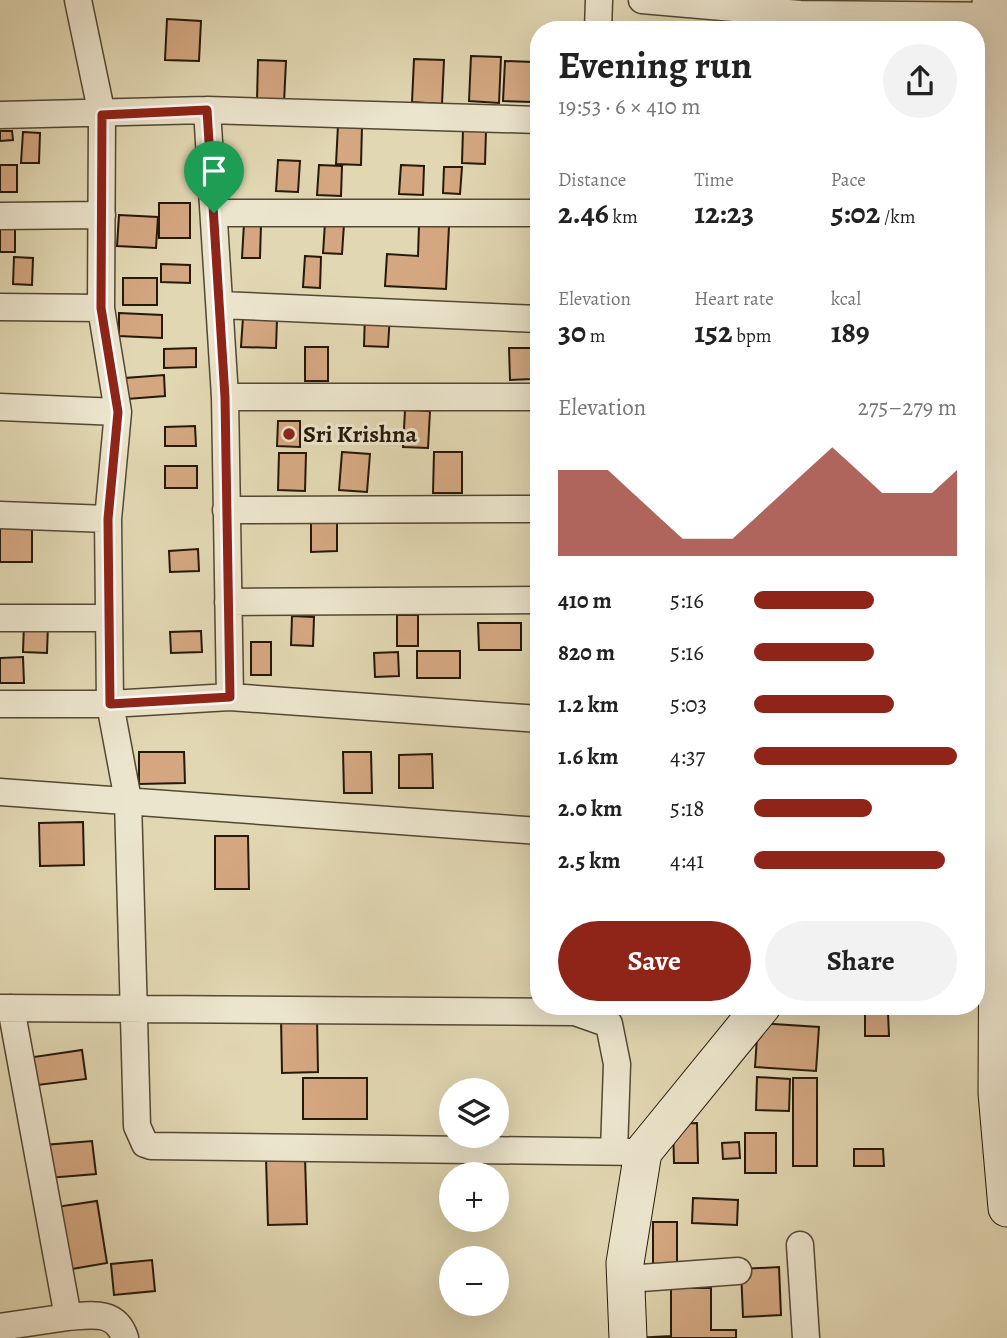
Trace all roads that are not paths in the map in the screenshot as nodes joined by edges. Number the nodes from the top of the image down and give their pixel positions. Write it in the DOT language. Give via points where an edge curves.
graph roads {
  1 [pos="78,0"];
  2 [pos="599,0"];
  3 [pos="642,0"];
  4 [pos="855,6"];
  5 [pos="996,10"];
  6 [pos="598,21"];
  7 [pos="793,21"];
  8 [pos="803,21"];
  9 [pos="207,110"];
  10 [pos="0,115"];
  11 [pos="102,115"];
  12 [pos="530,120"];
  13 [pos="214,213"];
  14 [pos="530,213"];
  15 [pos="102,215"];
  16 [pos="0,216"];
  17 [pos="220,305"];
  18 [pos="0,307"];
  19 [pos="101,308"];
  20 [pos="530,319"];
  21 [pos="225,397"];
  22 [pos="530,397"];
  23 [pos="0,407"];
  24 [pos="118,412"];
  25 [pos="1005,473"];
  26 [pos="530,509"];
  27 [pos="226,510"];
  28 [pos="0,516"];
  29 [pos="108,519"];
  30 [pos="530,600"];
  31 [pos="228,602"];
  32 [pos="0,618"];
  33 [pos="109,618"];
  34 [pos="994,621"];
  35 [pos="230,697"];
  36 [pos="0,704"];
  37 [pos="110,704"];
  38 [pos="530,718"];
  39 [pos="1003,731"];
  40 [pos="0,792"];
  41 [pos="128,800"];
  42 [pos="530,830"];
  43 [pos="5,1008"];
  44 [pos="134,1009"];
  45 [pos="530,1012"];
  46 [pos="610,1015"];
  47 [pos="754,1015"];
  48 [pos="628,1152"];
  49 [pos="1007,1208"];
  50 [pos="800,1245"];
  51 [pos="738,1271"];
  52 [pos="627,1279"];
  53 [pos="68,1317"];
  54 [pos="0,1327"];
  55 [pos="125,1338"];
  56 [pos="628,1338"];
  57 [pos="806,1338"];
  1 -- 11 [label="street"];
  2 -- 6 [label="street"];
  3 -- 7 [label="street"];
  4 -- 5 [label="street"];
  4 -- 8 [label="street"];
  5 -- 25 [label="street" via="992,273"];
  9 -- 11 [label="street"];
  9 -- 12 [label="street"];
  9 -- 13 [label="street"];
  10 -- 11 [label="street"];
  11 -- 15 [label="street"];
  13 -- 14 [label="street"];
  13 -- 17 [label="street"];
  15 -- 16 [label="street"];
  15 -- 19 [label="street"];
  17 -- 20 [label="street"];
  17 -- 21 [label="street"];
  18 -- 19 [label="street"];
  19 -- 24 [label="street"];
  21 -- 22 [label="street"];
  21 -- 27 [label="street"];
  23 -- 24 [label="street"];
  24 -- 29 [label="street"];
  25 -- 34 [label="street"];
  26 -- 27 [label="street"];
  27 -- 31 [label="street"];
  28 -- 29 [label="street"];
  29 -- 33 [label="street"];
  30 -- 31 [label="street"];
  31 -- 35 [label="street"];
  32 -- 33 [label="street"];
  33 -- 37 [label="street"];
  34 -- 39 [label="street"];
  35 -- 37 [label="street"];
  35 -- 38 [label="street"];
  36 -- 37 [label="street"];
  37 -- 41 [label="street"];
  39 -- 49 [label="street" via="997,1093"];
  40 -- 41 [label="street"];
  41 -- 42 [label="street"];
  41 -- 44 [label="street"];
  43 -- 44 [label="street"];
  43 -- 53 [label="street"];
  44 -- 45 [label="street"];
  44 -- 48 [label="street" via="137,1126 141,1139 151,1146"];
  46 -- 48 [label="street"];
  47 -- 48 [label="street"];
  48 -- 52 [label="street"];
  50 -- 57 [label="street"];
  51 -- 52 [label="street"];
  52 -- 56 [label="street"];
  53 -- 54 [label="street"];
  53 -- 55 [label="street" via="108,1316"];
}
